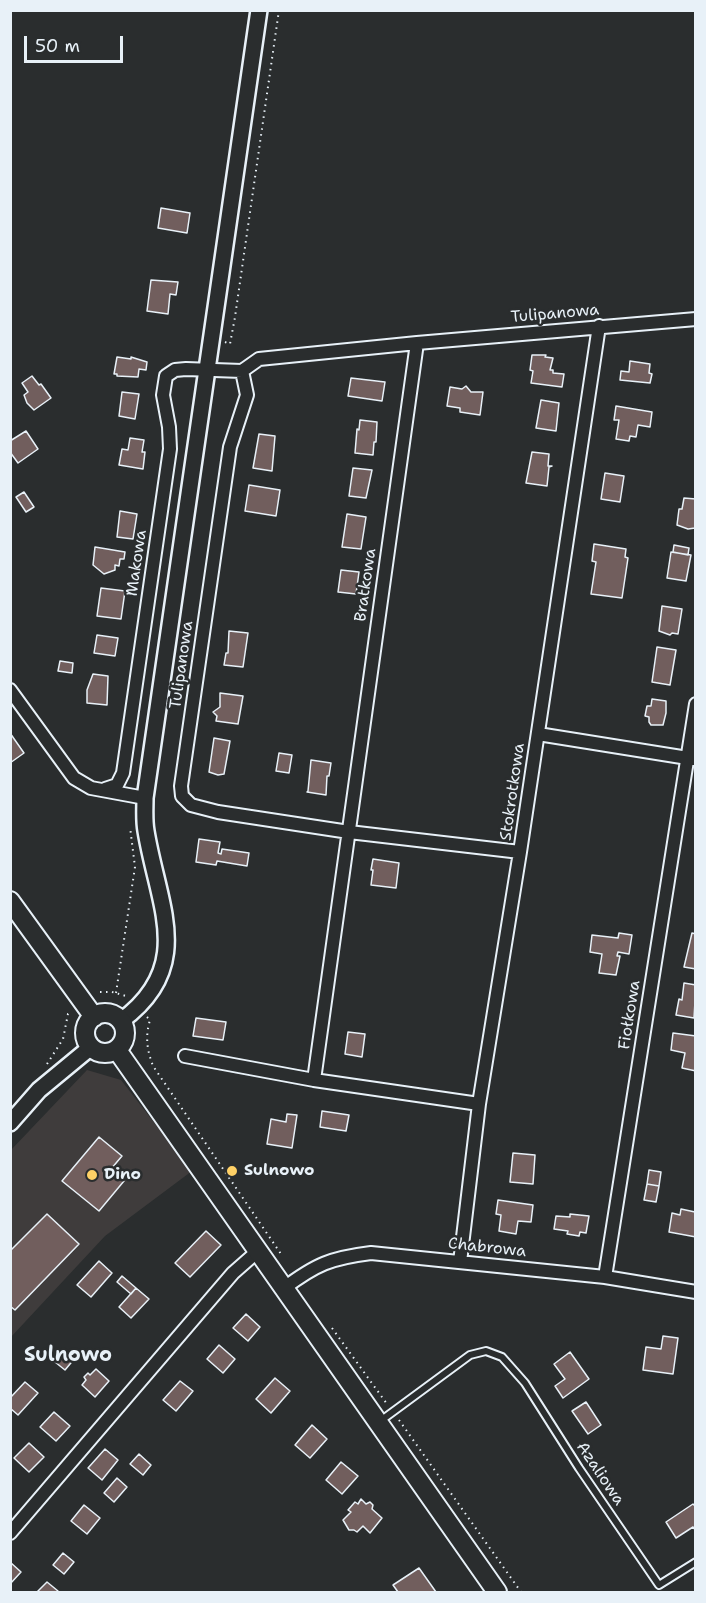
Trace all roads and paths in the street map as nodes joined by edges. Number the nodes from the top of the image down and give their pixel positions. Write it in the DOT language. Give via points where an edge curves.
graph roads {
  1 [pos="259,10"];
  2 [pos="279,10"];
  3 [pos="696,319"];
  4 [pos="599,326"];
  5 [pos="213,339"];
  6 [pos="417,343"];
  7 [pos="208,369"];
  8 [pos="242,371"];
  9 [pos="10,690"];
  10 [pos="696,704"];
  11 [pos="538,734"];
  12 [pos="691,759"];
  13 [pos="105,789"];
  14 [pos="146,798"];
  15 [pos="131,822"];
  16 [pos="349,832"];
  17 [pos="520,852"];
  18 [pos="12,905"];
  19 [pos="100,992"];
  20 [pos="116,993"];
  21 [pos="131,999"];
  22 [pos="74,1011"];
  23 [pos="94,1017"];
  24 [pos="147,1017"];
  25 [pos="121,1021"];
  26 [pos="91,1047"];
  27 [pos="117,1050"];
  28 [pos="185,1056"];
  29 [pos="44,1068"];
  30 [pos="314,1080"];
  31 [pos="478,1104"];
  32 [pos="10,1124"];
  33 [pos="258,1251"];
  34 [pos="460,1262"];
  35 [pos="605,1277"];
  36 [pos="290,1283"];
  37 [pos="696,1292"];
  38 [pos="326,1319"];
  39 [pos="386,1417"];
  40 [pos="10,1533"];
  41 [pos="696,1562"];
  42 [pos="497,1593"];
  43 [pos="521,1593"];
  1 -- 5 [label="street"];
  2 -- 5 [label="path" via="230,344"];
  3 -- 4 [label="street, Tulipanowa"];
  4 -- 6 [label="street, Tulipanowa"];
  4 -- 11 [label="street, Stokrotkowa"];
  5 -- 7 [label="street"];
  6 -- 8 [label="street, Tulipanowa" via="259,359"];
  6 -- 16 [label="street, Bratkowa"];
  7 -- 8 [label="street, Tulipanowa"];
  7 -- 13 [label="street, Makowa" via="175,370 166,376 163,395 170,449 151,585 123,773 117,785"];
  7 -- 14 [label="street"];
  8 -- 16 [label="street, Tulipanowa" via="247,395 230,447 182,796 191,805 218,812"];
  9 -- 13 [label="street" via="74,778 91,788"];
  10 -- 12 [label="street, Fiołkowa"];
  11 -- 12 [label="street"];
  11 -- 17 [label="street, Stokrotkowa"];
  12 -- 35 [label="street, Fiołkowa"];
  13 -- 14 [label="street"];
  14 -- 25 [label="street" via="145,828 166,920 167,942 155,987"];
  15 -- 20 [label="path" via="135,867"];
  16 -- 17 [label="street"];
  16 -- 30 [label="street, Bratkowa"];
  17 -- 31 [label="street, Stokrotkowa"];
  18 -- 23 [label="main road"];
  19 -- 20 [label="path"];
  20 -- 21 [label="path"];
  22 -- 29 [label="path" via="68,1014 63,1039"];
  23 -- 25 [label="main road" via="105,1013"];
  23 -- 26 [label="main road" via="86,1028"];
  24 -- 36 [label="path" via="147,1043 153,1066"];
  25 -- 27 [label="main road" via="124,1039"];
  26 -- 27 [label="main road" via="106,1053"];
  26 -- 32 [label="street" via="39,1090"];
  27 -- 33 [label="main road"];
  28 -- 30 [label="street"];
  30 -- 31 [label="street"];
  31 -- 34 [label="street, Stokrotkowa"];
  33 -- 36 [label="main road"];
  33 -- 40 [label="street" via="233,1273"];
  34 -- 35 [label="street, Chabrowa"];
  34 -- 36 [label="street, Chabrowa" via="371,1252 340,1257 310,1269"];
  35 -- 37 [label="street, Chabrowa"];
  36 -- 39 [label="main road"];
  38 -- 39 [label="path"];
  39 -- 41 [label="lane, Azaliowa" via="470,1355 486,1351 502,1357 525,1383 659,1585"];
  39 -- 42 [label="main road"];
  39 -- 43 [label="path"];
}
